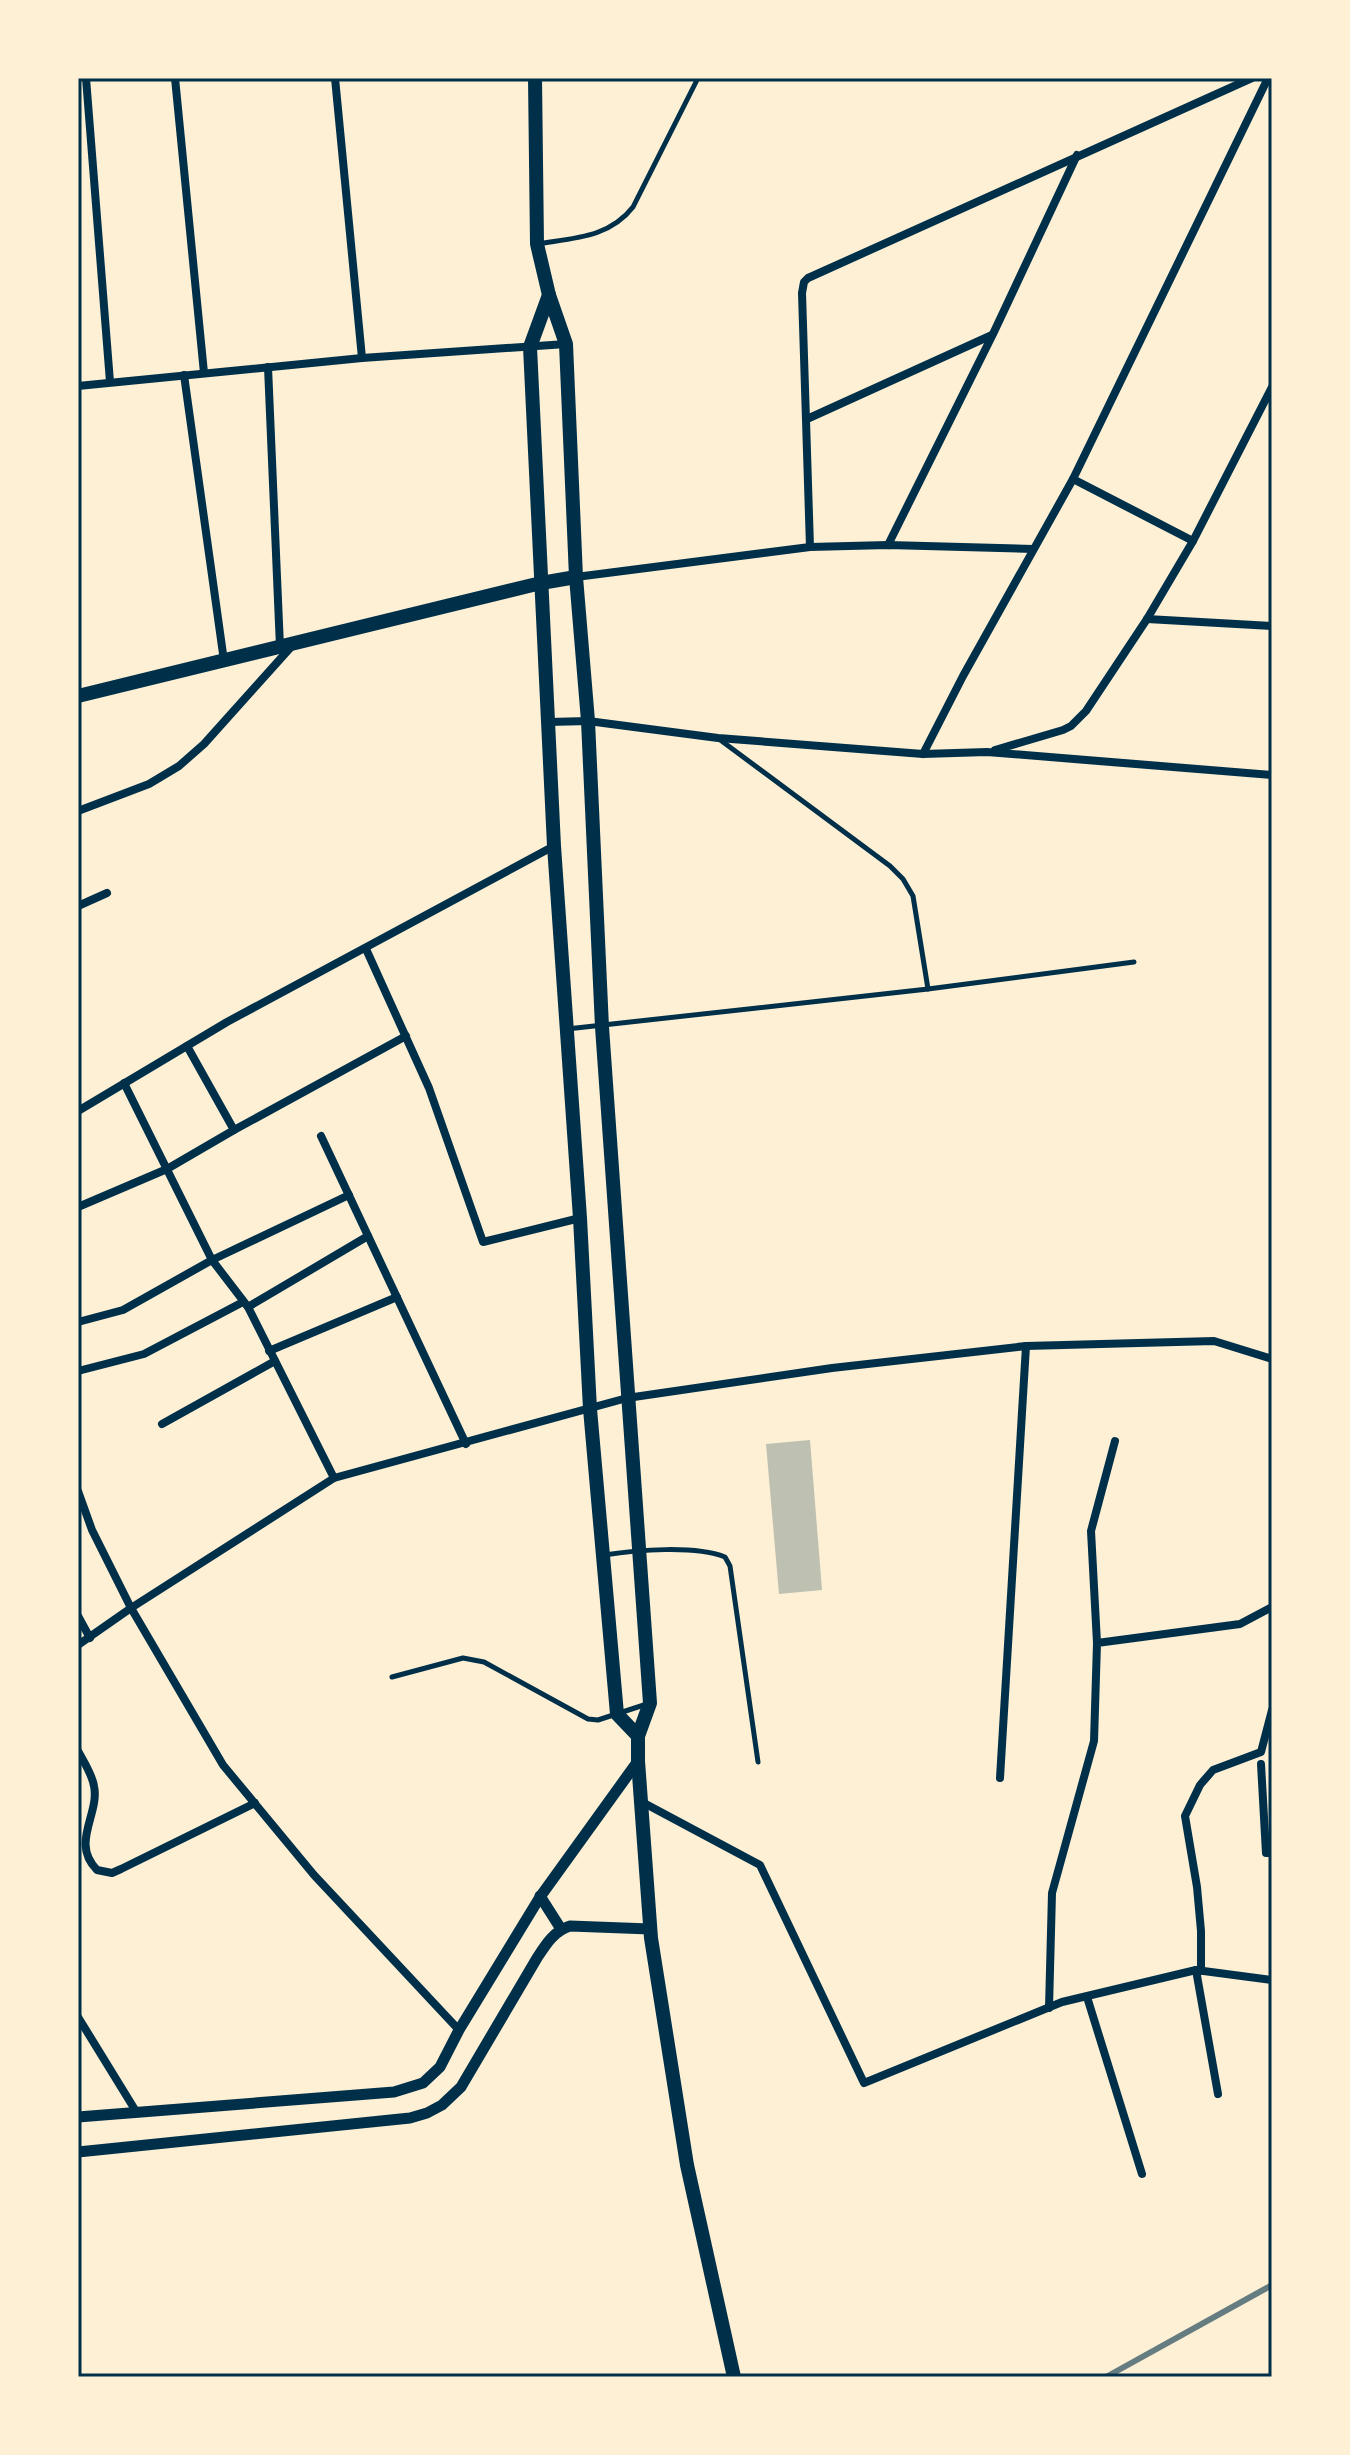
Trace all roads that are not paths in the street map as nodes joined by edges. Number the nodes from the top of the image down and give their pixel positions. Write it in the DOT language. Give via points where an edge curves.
graph roads {
  1 [pos="86,78"];
  2 [pos="175,78"];
  3 [pos="335,78"];
  4 [pos="535,78"];
  5 [pos="698,78"];
  6 [pos="1252,78"];
  7 [pos="1268,78"];
  8 [pos="1077,155"];
  9 [pos="537,244"];
  10 [pos="549,295"];
  11 [pos="993,334"];
  12 [pos="566,344"];
  13 [pos="530,347"];
  14 [pos="362,358"];
  15 [pos="268,367"];
  16 [pos="204,373"];
  17 [pos="184,375"];
  18 [pos="110,382"];
  19 [pos="78,386"];
  20 [pos="1272,387"];
  21 [pos="807,419"];
  22 [pos="1073,479"];
  23 [pos="1193,541"];
  24 [pos="888,545"];
  25 [pos="810,547"];
  26 [pos="1033,549"];
  27 [pos="576,577"];
  28 [pos="541,583"];
  29 [pos="1147,619"];
  30 [pos="1272,626"];
  31 [pos="287,646"];
  32 [pos="224,661"];
  33 [pos="78,696"];
  34 [pos="588,721"];
  35 [pos="549,722"];
  36 [pos="718,738"];
  37 [pos="987,752"];
  38 [pos="923,754"];
  39 [pos="1272,775"];
  40 [pos="78,811"];
  41 [pos="554,846"];
  42 [pos="107,893"];
  43 [pos="78,906"];
  44 [pos="366,949"];
  45 [pos="1134,962"];
  46 [pos="928,989"];
  47 [pos="602,1027"];
  48 [pos="567,1029"];
  49 [pos="406,1036"];
  50 [pos="187,1046"];
  51 [pos="124,1083"];
  52 [pos="78,1111"];
  53 [pos="234,1130"];
  54 [pos="321,1136"];
  55 [pos="167,1169"];
  56 [pos="349,1195"];
  57 [pos="78,1207"];
  58 [pos="580,1218"];
  59 [pos="368,1236"];
  60 [pos="212,1260"];
  61 [pos="397,1297"];
  62 [pos="245,1305"];
  63 [pos="78,1322"];
  64 [pos="1026,1346"];
  65 [pos="269,1351"];
  66 [pos="1272,1359"];
  67 [pos="275,1361"];
  68 [pos="78,1371"];
  69 [pos="627,1398"];
  70 [pos="590,1409"];
  71 [pos="162,1424"];
  72 [pos="1115,1441"];
  73 [pos="466,1444"];
  74 [pos="334,1478"];
  75 [pos="78,1491"];
  76 [pos="639,1550"];
  77 [pos="603,1555"];
  78 [pos="1272,1607"];
  79 [pos="131,1608"];
  80 [pos="78,1616"];
  81 [pos="90,1638"];
  82 [pos="1097,1643"];
  83 [pos="78,1645"];
  84 [pos="392,1677"];
  85 [pos="650,1703"];
  86 [pos="1272,1710"];
  87 [pos="617,1714"];
  88 [pos="638,1736"];
  89 [pos="78,1751"];
  90 [pos="1261,1752"];
  91 [pos="638,1761"];
  92 [pos="758,1762"];
  93 [pos="1272,1762"];
  94 [pos="1261,1764"];
  95 [pos="1000,1778"];
  96 [pos="642,1802"];
  97 [pos="255,1803"];
  98 [pos="82,1832"];
  99 [pos="1272,1853"];
  100 [pos="540,1896"];
  101 [pos="561,1929"];
  102 [pos="650,1929"];
  103 [pos="1198,1970"];
  104 [pos="1272,1980"];
  105 [pos="1087,1997"];
  106 [pos="1049,2008"];
  107 [pos="78,2017"];
  108 [pos="459,2030"];
  109 [pos="1218,2094"];
  110 [pos="137,2113"];
  111 [pos="78,2117"];
  112 [pos="78,2152"];
  113 [pos="1142,2174"];
  114 [pos="734,2377"];
  1 -- 18 [label="street"];
  2 -- 16 [label="street"];
  3 -- 14 [label="street"];
  4 -- 9 [label="main road"];
  5 -- 9 [label="lane" via="624,219 598,234"];
  6 -- 8 [label="street"];
  7 -- 22 [label="street"];
  8 -- 11 [label="street"];
  8 -- 21 [label="street" via="808,278 802,293"];
  9 -- 10 [label="main road"];
  10 -- 12 [label="main road"];
  10 -- 13 [label="main road"];
  11 -- 21 [label="street"];
  11 -- 24 [label="street"];
  12 -- 13 [label="street"];
  12 -- 27 [label="main road"];
  13 -- 14 [label="street"];
  13 -- 28 [label="main road"];
  14 -- 15 [label="street"];
  15 -- 16 [label="street"];
  15 -- 31 [label="street"];
  16 -- 17 [label="street"];
  17 -- 18 [label="street"];
  17 -- 32 [label="street"];
  18 -- 19 [label="street"];
  20 -- 23 [label="street"];
  21 -- 25 [label="street"];
  22 -- 23 [label="street"];
  22 -- 26 [label="street"];
  23 -- 29 [label="street"];
  24 -- 25 [label="street"];
  24 -- 26 [label="street"];
  25 -- 27 [label="street"];
  26 -- 38 [label="street"];
  27 -- 28 [label="main road"];
  27 -- 34 [label="main road"];
  28 -- 31 [label="main road"];
  28 -- 35 [label="main road"];
  29 -- 30 [label="street"];
  29 -- 37 [label="street" via="1071,726"];
  31 -- 32 [label="main road"];
  31 -- 40 [label="street" via="179,766 149,784"];
  32 -- 33 [label="main road"];
  34 -- 35 [label="street"];
  34 -- 36 [label="street"];
  34 -- 47 [label="main road"];
  35 -- 41 [label="main road"];
  36 -- 38 [label="street"];
  36 -- 46 [label="lane" via="903,879 913,896"];
  37 -- 38 [label="street"];
  37 -- 39 [label="street"];
  41 -- 44 [label="street"];
  41 -- 48 [label="main road"];
  42 -- 43 [label="street"];
  44 -- 49 [label="street"];
  44 -- 50 [label="street"];
  45 -- 46 [label="lane"];
  46 -- 47 [label="lane"];
  47 -- 48 [label="lane"];
  47 -- 69 [label="main road"];
  48 -- 58 [label="main road"];
  49 -- 53 [label="street"];
  49 -- 58 [label="street" via="483,1242"];
  50 -- 51 [label="street"];
  50 -- 53 [label="street"];
  51 -- 52 [label="street"];
  51 -- 55 [label="street"];
  53 -- 55 [label="street"];
  54 -- 56 [label="street"];
  55 -- 57 [label="street"];
  55 -- 60 [label="street"];
  56 -- 59 [label="street"];
  56 -- 60 [label="street"];
  58 -- 70 [label="main road"];
  59 -- 61 [label="street"];
  59 -- 62 [label="street"];
  60 -- 62 [label="street"];
  60 -- 63 [label="street" via="123,1310"];
  61 -- 65 [label="street"];
  61 -- 73 [label="street"];
  62 -- 65 [label="street"];
  62 -- 68 [label="street" via="144,1354"];
  64 -- 66 [label="street" via="1214,1341"];
  64 -- 69 [label="street"];
  64 -- 95 [label="street"];
  65 -- 67 [label="street"];
  67 -- 71 [label="street"];
  67 -- 74 [label="street"];
  69 -- 70 [label="street"];
  69 -- 76 [label="main road"];
  70 -- 73 [label="street"];
  70 -- 77 [label="main road"];
  72 -- 82 [label="street" via="1091,1531"];
  73 -- 74 [label="street"];
  74 -- 79 [label="street"];
  75 -- 79 [label="street"];
  76 -- 77 [label="lane"];
  76 -- 85 [label="main road"];
  76 -- 92 [label="lane" via="725,1557"];
  77 -- 87 [label="main road"];
  78 -- 82 [label="street" via="1240,1624"];
  79 -- 81 [label="street"];
  79 -- 97 [label="street" via="223,1765"];
  80 -- 81 [label="street"];
  81 -- 83 [label="street"];
  82 -- 106 [label="street" via="1094,1741 1052,1893"];
  84 -- 87 [label="lane" via="463,1658 484,1662 588,1719"];
  85 -- 87 [label="lane"];
  85 -- 88 [label="main road"];
  86 -- 90 [label="street"];
  87 -- 88 [label="main road"];
  88 -- 91 [label="main road"];
  89 -- 98 [label="street" via="95,1788"];
  90 -- 94 [label="street"];
  90 -- 103 [label="street" via="1213,1770 1185,1816 1201,1931"];
  91 -- 96 [label="main road"];
  91 -- 100 [label="street"];
  93 -- 94 [label="street"];
  94 -- 99 [label="street" via="1266,1853"];
  96 -- 102 [label="main road"];
  96 -- 106 [label="street" via="760,1865 864,2083"];
  97 -- 98 [label="street" via="112,1873 92,1865"];
  97 -- 108 [label="street" via="314,1875"];
  100 -- 101 [label="street"];
  100 -- 108 [label="street"];
  101 -- 102 [label="street"];
  101 -- 112 [label="street" via="547,1942 461,2087 427,2113"];
  102 -- 114 [label="main road" via="687,2165"];
  103 -- 104 [label="street"];
  103 -- 105 [label="street"];
  103 -- 109 [label="street"];
  105 -- 106 [label="street"];
  105 -- 113 [label="street"];
  107 -- 110 [label="street"];
  108 -- 110 [label="street" via="440,2067 423,2083 394,2092"];
  110 -- 111 [label="street"];
}
